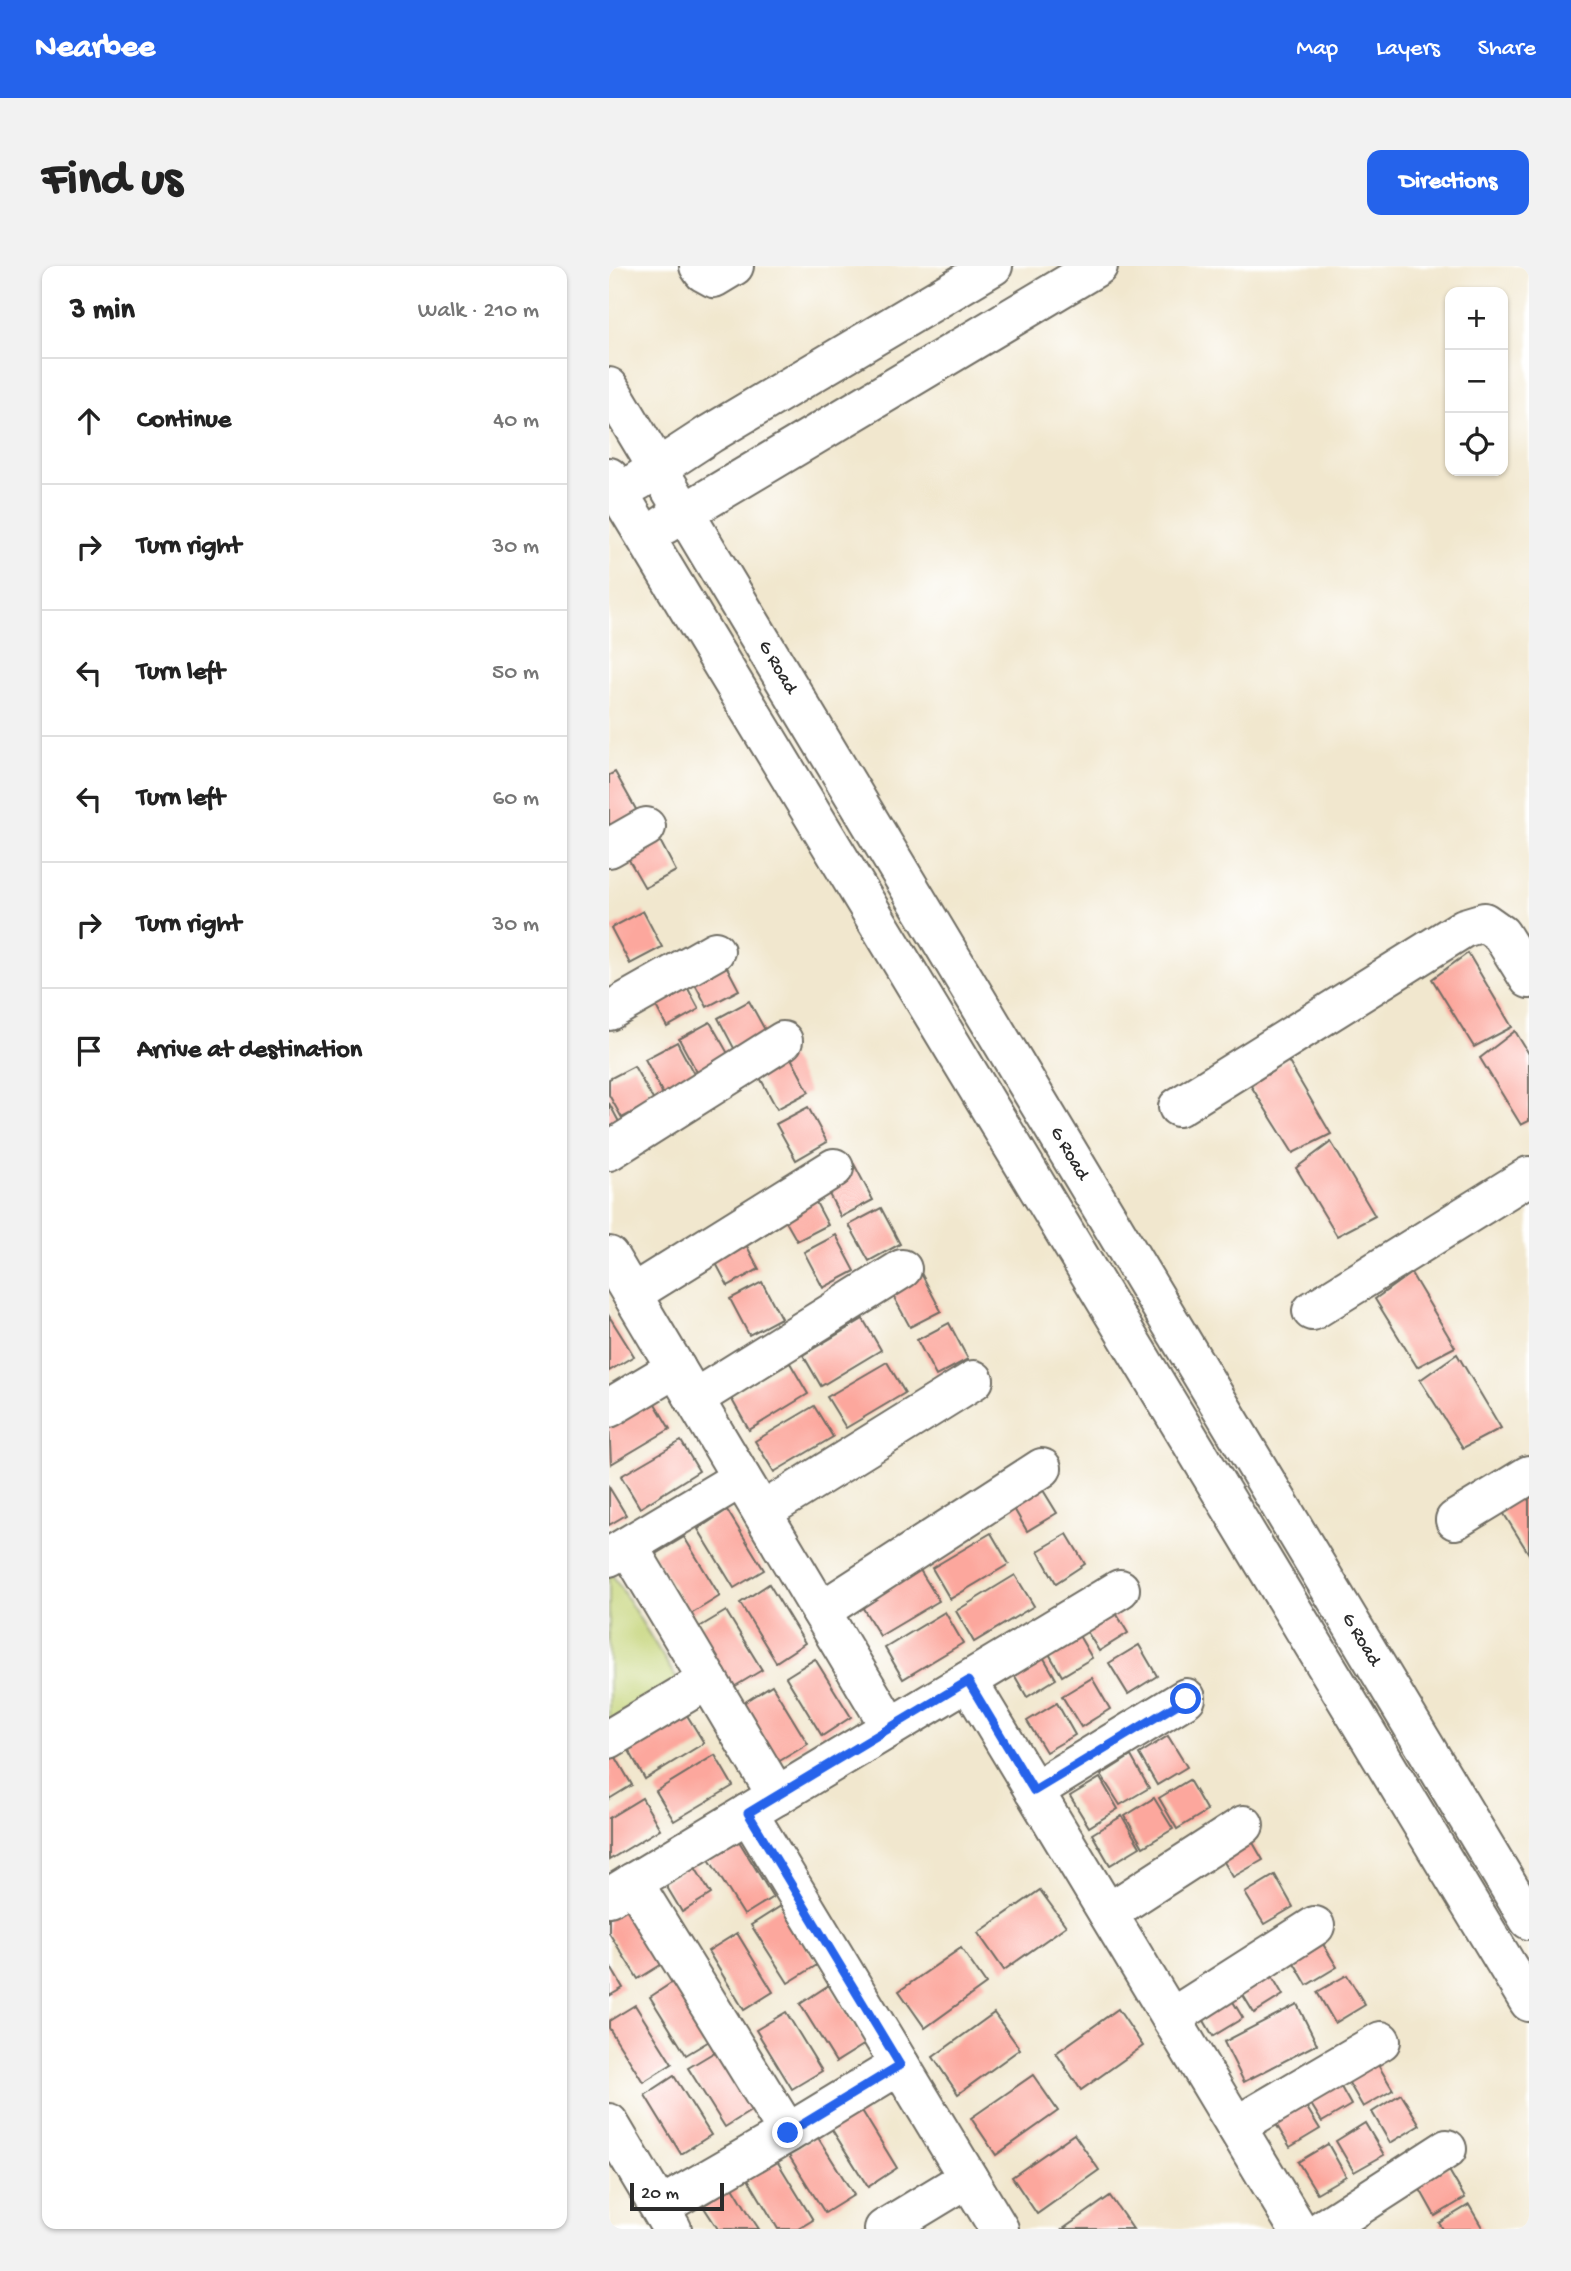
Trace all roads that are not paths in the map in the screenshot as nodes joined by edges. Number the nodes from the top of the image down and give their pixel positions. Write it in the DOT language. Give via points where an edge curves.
graph roads {
  1 [pos="699,266"];
  2 [pos="734,266"];
  3 [pos="993,266"];
  4 [pos="1098,266"];
  5 [pos="609,387"];
  6 [pos="658,467"];
  7 [pos="614,486"];
  8 [pos="685,513"];
  9 [pos="645,537"];
  10 [pos="646,827"];
  11 [pos="609,848"];
  12 [pos="715,951"];
  13 [pos="1529,979"];
  14 [pos="609,1011"];
  15 [pos="783,1041"];
  16 [pos="1178,1107"];
  17 [pos="609,1151"];
  18 [pos="834,1168"];
  19 [pos="1529,1176"];
  20 [pos="609,1256"];
  21 [pos="902,1269"];
  22 [pos="632,1294"];
  23 [pos="1312,1311"];
  24 [pos="974,1380"];
  25 [pos="685,1383"];
  26 [pos="609,1408"];
  27 [pos="1041,1468"];
  28 [pos="1529,1475"];
  29 [pos="741,1478"];
  30 [pos="762,1512"];
  31 [pos="1455,1520"];
  32 [pos="619,1552"];
  33 [pos="1120,1589"];
  34 [pos="821,1611"];
  35 [pos="708,1680"];
  36 [pos="968,1681"];
  37 [pos="1186,1699"];
  38 [pos="890,1727"];
  39 [pos="609,1739"];
  40 [pos="1034,1791"];
  41 [pos="762,1804"];
  42 [pos="1244,1825"];
  43 [pos="621,1889"];
  44 [pos="1108,1913"];
  45 [pos="1529,1920"];
  46 [pos="1315,1926"];
  47 [pos="1529,2002"];
  48 [pos="1171,2018"];
  49 [pos="1381,2041"];
  50 [pos="900,2065"];
  51 [pos="609,2123"];
  52 [pos="1236,2126"];
  53 [pos="788,2133"];
  54 [pos="1447,2149"];
  55 [pos="619,2162"];
  56 [pos="968,2178"];
  57 [pos="666,2218"];
  58 [pos="884,2229"];
  59 [pos="999,2229"];
  60 [pos="1299,2229"];
  61 [pos="1323,2229"];
  1 -- 2 [label="street" via="714,278"];
  3 -- 6 [label="street"];
  4 -- 8 [label="street"];
  5 -- 6 [label="street, G Road"];
  6 -- 7 [label="street"];
  6 -- 8 [label="street, G Road"];
  7 -- 9 [label="street"];
  8 -- 9 [label="street"];
  8 -- 45 [label="street, G Road"];
  9 -- 47 [label="street"];
  10 -- 11 [label="street"];
  12 -- 14 [label="street"];
  13 -- 16 [label="street" via="1501,934 1484,922 1464,928"];
  15 -- 17 [label="street"];
  18 -- 22 [label="street"];
  19 -- 23 [label="street"];
  20 -- 22 [label="street"];
  21 -- 25 [label="street"];
  22 -- 25 [label="street"];
  24 -- 30 [label="street"];
  25 -- 26 [label="street"];
  25 -- 29 [label="street"];
  27 -- 34 [label="street"];
  28 -- 31 [label="street"];
  29 -- 30 [label="street"];
  29 -- 32 [label="street"];
  30 -- 34 [label="street"];
  32 -- 35 [label="street"];
  33 -- 36 [label="street"];
  34 -- 38 [label="street"];
  35 -- 39 [label="street"];
  35 -- 41 [label="street"];
  36 -- 38 [label="street"];
  36 -- 40 [label="street"];
  37 -- 40 [label="street"];
  38 -- 41 [label="street"];
  40 -- 44 [label="street"];
  41 -- 43 [label="street"];
  41 -- 50 [label="street"];
  42 -- 44 [label="street"];
  43 -- 53 [label="street"];
  44 -- 48 [label="street"];
  46 -- 48 [label="street"];
  48 -- 52 [label="street"];
  49 -- 52 [label="street"];
  50 -- 53 [label="street"];
  50 -- 56 [label="street"];
  51 -- 55 [label="street"];
  52 -- 60 [label="street"];
  53 -- 57 [label="street"];
  54 -- 61 [label="street"];
  55 -- 57 [label="street"];
  56 -- 58 [label="street"];
  56 -- 59 [label="street"];
}
